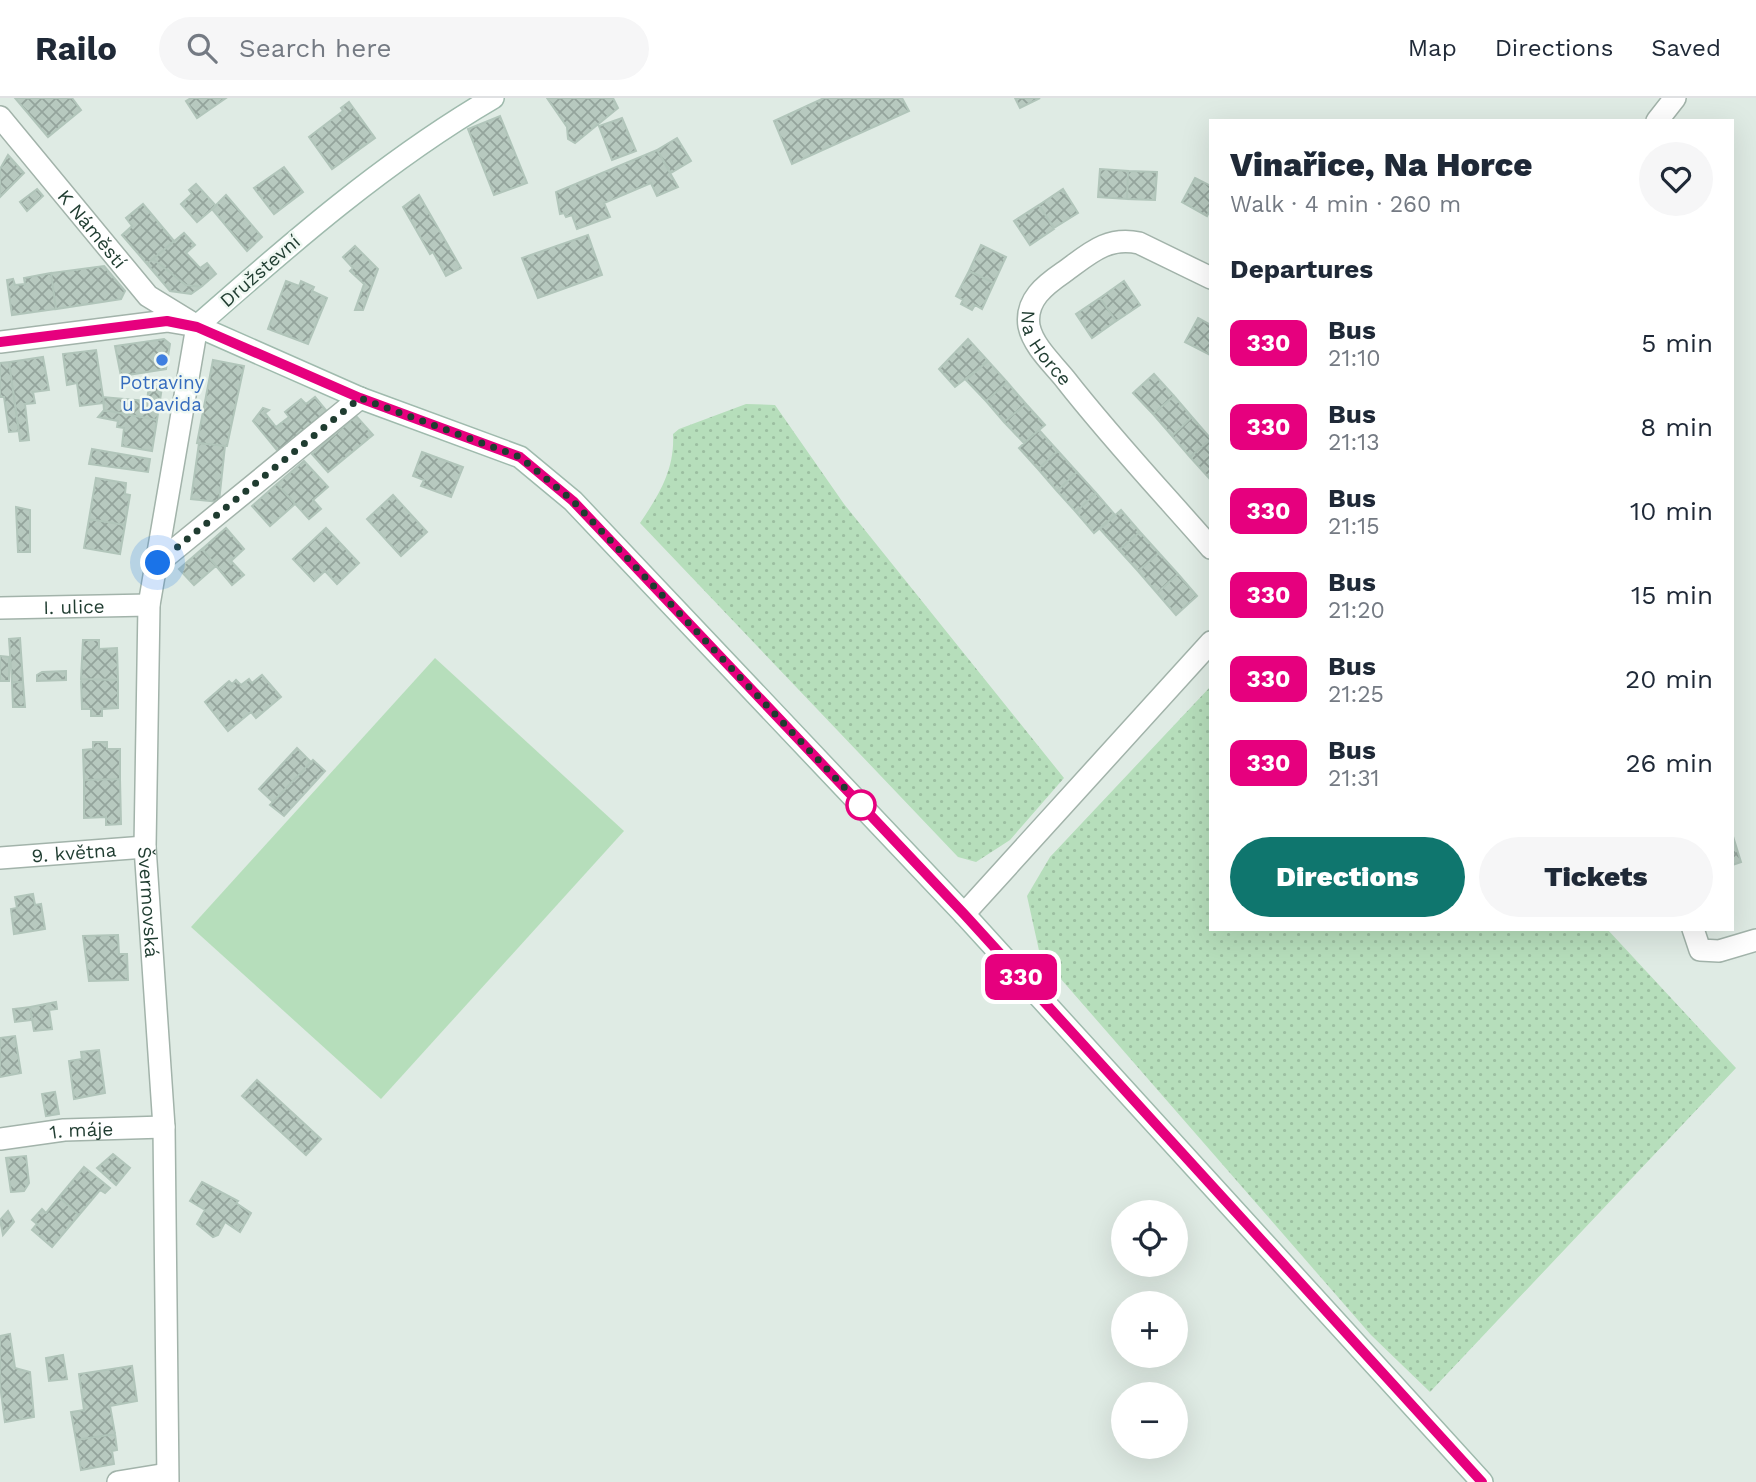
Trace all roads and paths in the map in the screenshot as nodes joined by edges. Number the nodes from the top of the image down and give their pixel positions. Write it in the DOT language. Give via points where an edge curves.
graph roads {
  1 [pos="493,98"];
  2 [pos="1675,98"];
  3 [pos="0,117"];
  4 [pos="1659,119"];
  5 [pos="1209,277"];
  6 [pos="197,327"];
  7 [pos="0,342"];
  8 [pos="360,398"];
  9 [pos="1209,546"];
  10 [pos="158,563"];
  11 [pos="149,605"];
  12 [pos="0,608"];
  13 [pos="1209,644"];
  14 [pos="145,847"];
  15 [pos="0,858"];
  16 [pos="964,914"];
  17 [pos="1694,931"];
  18 [pos="1756,940"];
  19 [pos="164,1127"];
  20 [pos="0,1139"];
  21 [pos="167,1478"];
  22 [pos="118,1482"];
  23 [pos="1482,1482"];
  1 -- 6 [label="street, Družstevní" via="448,125 306,231"];
  2 -- 4 [label="street"];
  3 -- 6 [label="street, K Náměstí" via="148,296"];
  5 -- 9 [label="street, Na Horce" via="1139,243 1105,243 1043,286 1030,311 1029,327 1036,343 1094,416"];
  6 -- 7 [label="street" via="167,321"];
  6 -- 8 [label="street, Družstevní"];
  6 -- 10 [label="street, Švermovská"];
  8 -- 10 [label="street"];
  8 -- 16 [label="street, Družstevní" via="520,457 573,501"];
  10 -- 11 [label="street, Švermovská"];
  11 -- 12 [label="street, I. ulice"];
  11 -- 14 [label="street, Švermovská"];
  13 -- 16 [label="street"];
  14 -- 15 [label="street, 9. května"];
  14 -- 19 [label="street, Švermovská"];
  16 -- 23 [label="street, Družstevní"];
  17 -- 18 [label="street" via="1700,950 1719,951"];
  19 -- 20 [label="street, 1. máje" via="64,1130"];
  19 -- 21 [label="street, Švermovská"];
  21 -- 22 [label="street"];
}
